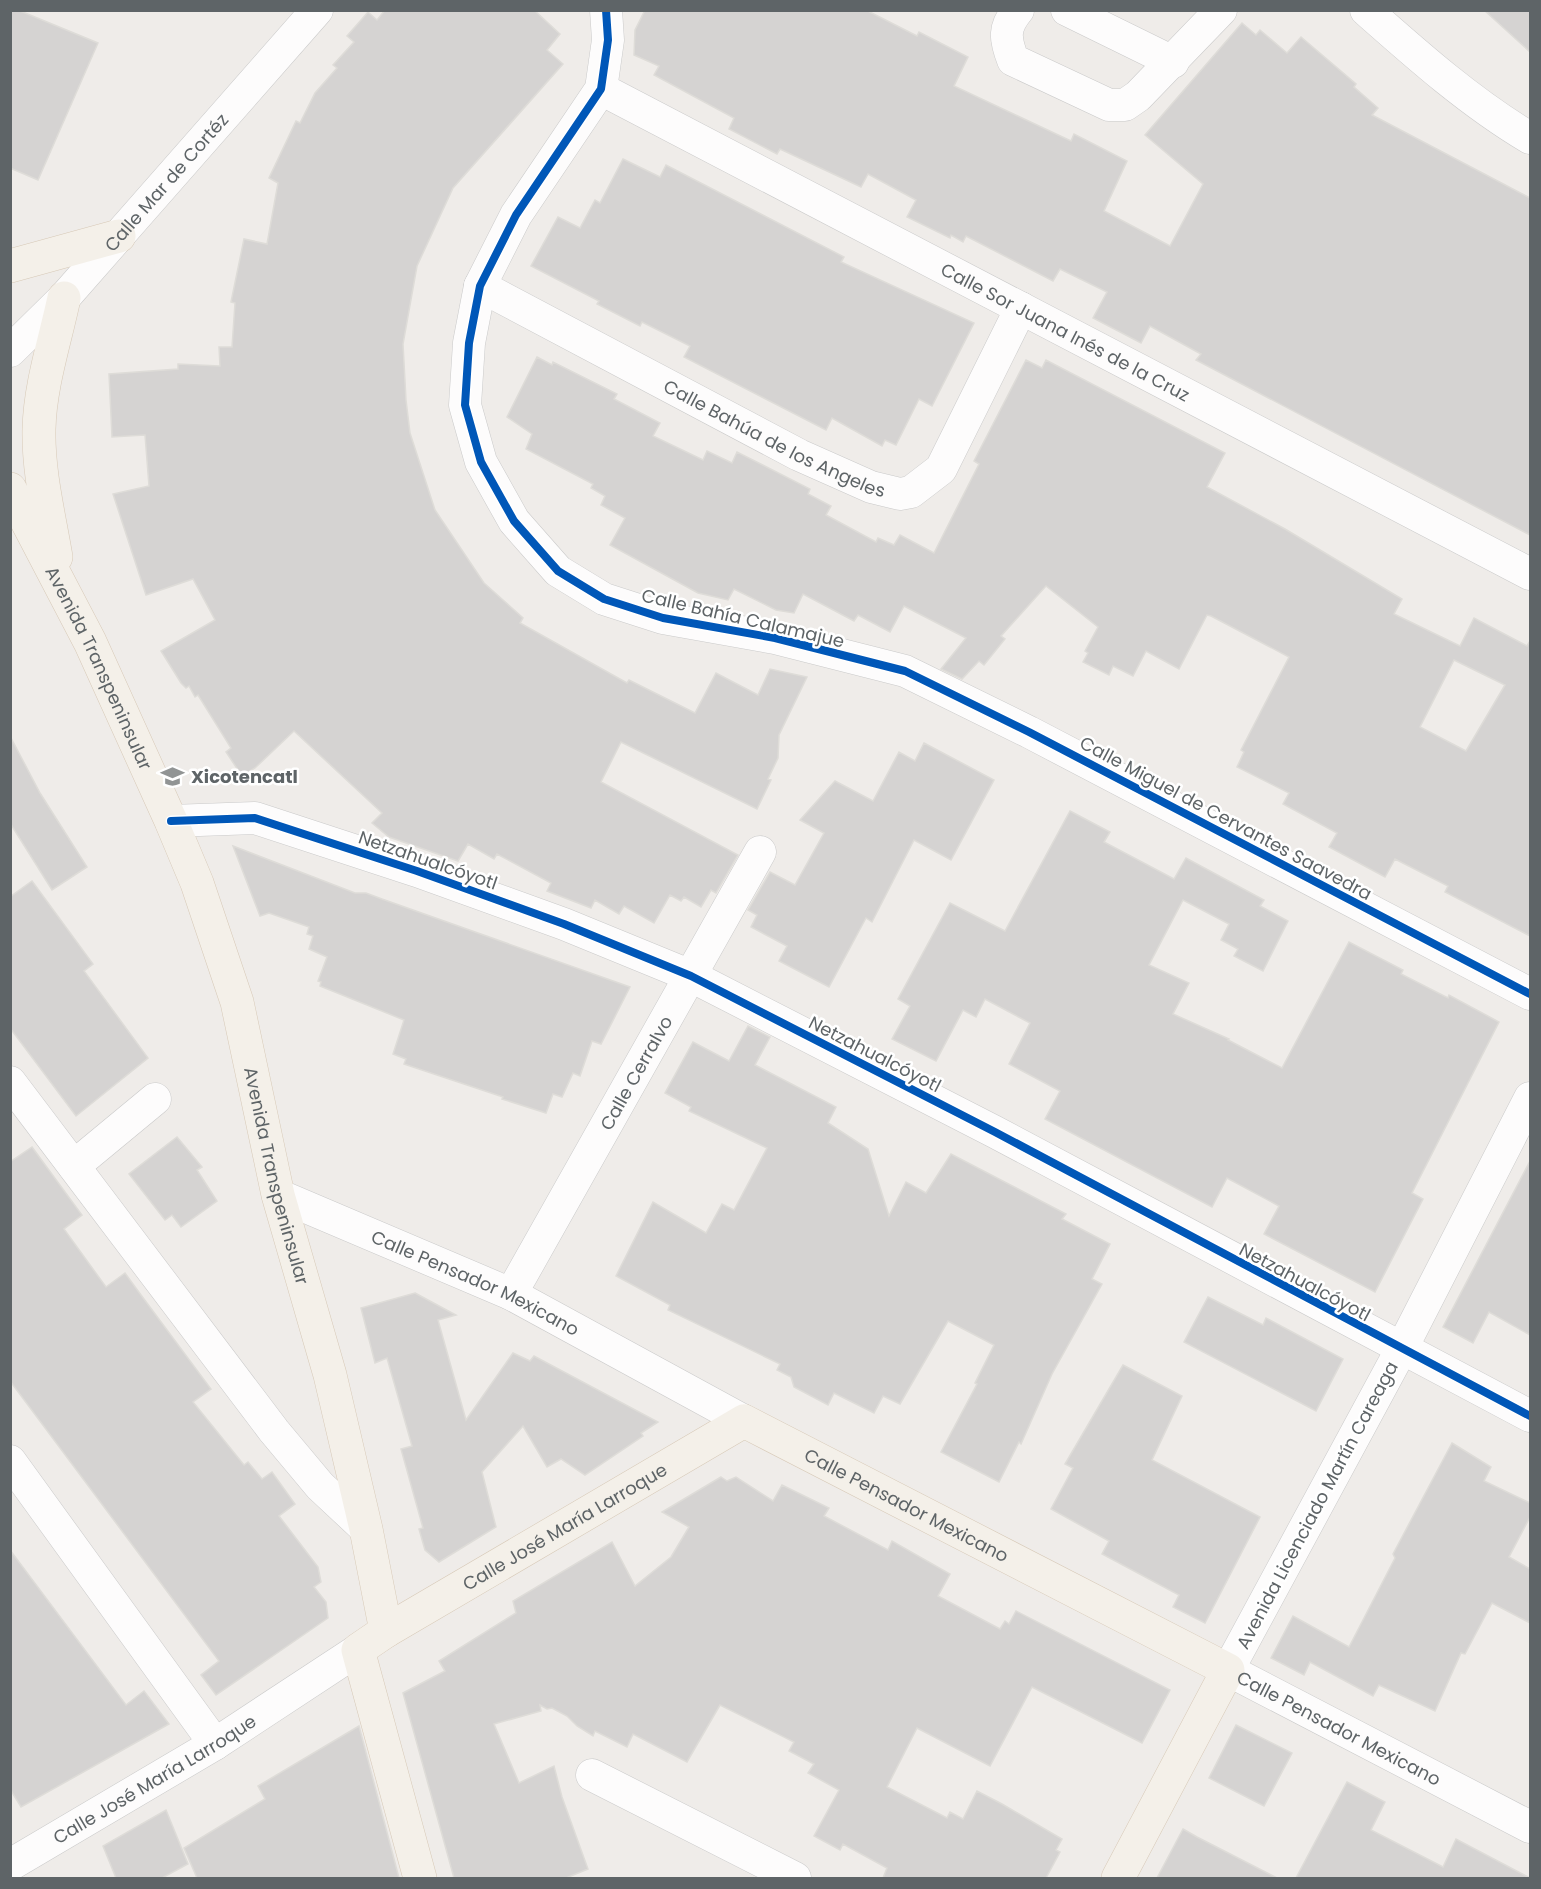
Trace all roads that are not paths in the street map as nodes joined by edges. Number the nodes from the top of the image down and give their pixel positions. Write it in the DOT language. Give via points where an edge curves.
graph roads {
  1 [pos="317,10"];
  2 [pos="606,10"];
  3 [pos="1018,10"];
  4 [pos="1067,10"];
  5 [pos="1221,10"];
  6 [pos="1366,10"];
  7 [pos="1173,62"];
  8 [pos="601,89"];
  9 [pos="1530,138"];
  10 [pos="119,236"];
  11 [pos="10,266"];
  12 [pos="480,286"];
  13 [pos="64,298"];
  14 [pos="1022,308"];
  15 [pos="10,351"];
  16 [pos="10,489"];
  17 [pos="1530,574"];
  18 [pos="60,583"];
  19 [pos="905,671"];
  20 [pos="171,821"];
  21 [pos="760,852"];
  22 [pos="691,976"];
  23 [pos="1530,994"];
  24 [pos="10,1082"];
  25 [pos="1530,1098"];
  26 [pos="155,1099"];
  27 [pos="74,1166"];
  28 [pos="278,1195"];
  29 [pos="511,1293"];
  30 [pos="1401,1350"];
  31 [pos="1530,1416"];
  32 [pos="744,1421"];
  33 [pos="10,1461"];
  34 [pos="366,1529"];
  35 [pos="386,1631"];
  36 [pos="358,1650"];
  37 [pos="1228,1670"];
  38 [pos="215,1744"];
  39 [pos="592,1775"];
  40 [pos="1530,1827"];
  41 [pos="10,1865"];
  42 [pos="420,1878"];
  43 [pos="795,1878"];
  44 [pos="1118,1878"];
  1 -- 10 [label="street, Calle Mar de Cortéz"];
  2 -- 8 [label="street, Calle Bahía Calamajue" via="608,40"];
  3 -- 7 [label="street" via="1004,39 1013,60 1109,105 1125,105"];
  4 -- 7 [label="street"];
  5 -- 7 [label="street"];
  6 -- 9 [label="street" via="1412,51"];
  8 -- 12 [label="street, Calle Bahía Calamajue" via="516,215"];
  8 -- 14 [label="street, Calle Sor Juana Inés de la Cruz"];
  10 -- 11 [label="main road"];
  10 -- 13 [label="street, Calle Mar de Cortéz"];
  12 -- 14 [label="street, Calle Bahúa de los Angeles" via="799,455 871,487 900,494 920,486 941,469"];
  12 -- 19 [label="street, Calle Bahía Calamajue" via="465,405 481,462 514,521 558,571 604,599 663,618 775,638"];
  13 -- 15 [label="street, Calle Mar de Cortéz"];
  13 -- 18 [label="main road" via="42,392 39,430"];
  14 -- 17 [label="street, Calle Sor Juana Inés de la Cruz"];
  16 -- 18 [label="main road, Avenida Transpeninsular"];
  18 -- 20 [label="main road, Avenida Transpeninsular"];
  19 -- 23 [label="street, Calle Miguel de Cervantes Saavedra"];
  20 -- 22 [label="street, Netzahualcóyotl" via="255,818 564,924"];
  20 -- 28 [label="main road, Avenida Transpeninsular" via="237,1002"];
  21 -- 22 [label="street, Calle Cerralvo"];
  22 -- 29 [label="street, Calle Cerralvo"];
  22 -- 30 [label="street, Netzahualcóyotl" via="994,1132"];
  24 -- 27 [label="street"];
  25 -- 30 [label="street, Avenida Licenciado Martín Careaga"];
  26 -- 27 [label="street"];
  27 -- 34 [label="street" via="274,1431 320,1486"];
  28 -- 29 [label="street, Calle Pensador Mexicano"];
  28 -- 34 [label="main road, Avenida Transpeninsular" via="330,1375"];
  29 -- 32 [label="street, Calle Pensador Mexicano"];
  30 -- 31 [label="street, Netzahualcóyotl"];
  30 -- 37 [label="street, Avenida Licenciado Martín Careaga"];
  32 -- 35 [label="main road, Calle José María Larroque"];
  32 -- 37 [label="main road, Calle Pensador Mexicano"];
  33 -- 38 [label="street"];
  34 -- 35 [label="main road, Avenida Transpeninsular"];
  35 -- 36 [label="main road"];
  36 -- 38 [label="street, Calle José María Larroque"];
  36 -- 42 [label="main road"];
  37 -- 40 [label="street, Calle Pensador Mexicano"];
  37 -- 44 [label="main road, Avenida Licenciado Martín Careaga"];
  38 -- 41 [label="street, Calle José María Larroque"];
  39 -- 43 [label="street"];
}
